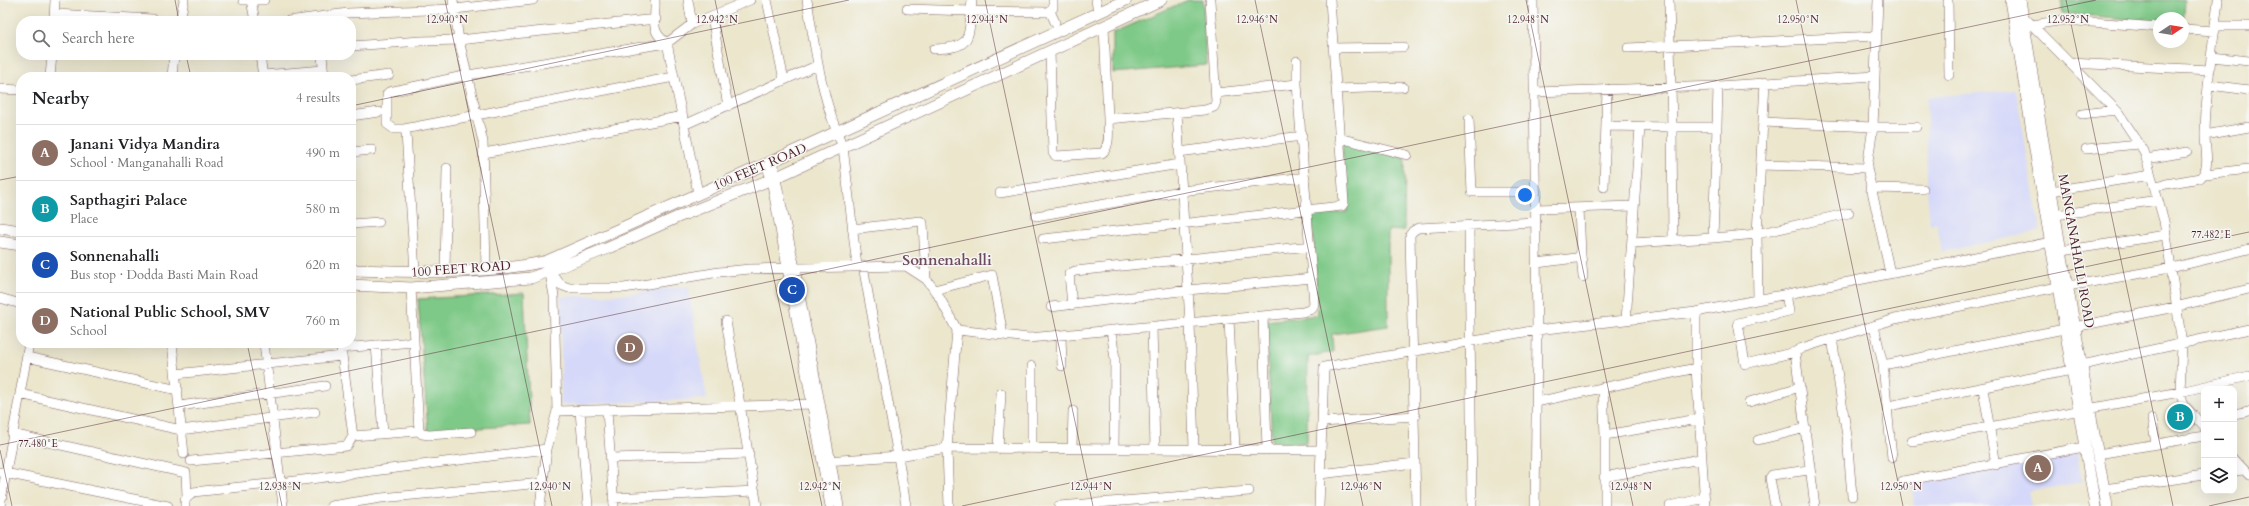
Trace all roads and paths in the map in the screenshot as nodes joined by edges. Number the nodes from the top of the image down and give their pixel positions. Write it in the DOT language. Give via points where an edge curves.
graph roads {
  1 [pos="56,0"];
  2 [pos="184,0"];
  3 [pos="249,0"];
  4 [pos="264,0"];
  5 [pos="533,0"];
  6 [pos="655,0"];
  7 [pos="688,0"];
  8 [pos="750,0"];
  9 [pos="767,0"];
  10 [pos="807,0"];
  11 [pos="972,0"];
  12 [pos="1053,0"];
  13 [pos="1096,0"];
  14 [pos="1126,0"];
  15 [pos="1161,0"];
  16 [pos="1210,0"];
  17 [pos="1330,0"];
  18 [pos="1533,0"];
  19 [pos="1669,0"];
  20 [pos="1878,0"];
  21 [pos="1948,0"];
  22 [pos="2012,0"];
  23 [pos="2020,0"];
  24 [pos="2218,0"];
  25 [pos="454,5"];
  26 [pos="907,9"];
  27 [pos="971,10"];
  28 [pos="1050,11"];
  29 [pos="1098,13"];
  30 [pos="54,16"];
  31 [pos="181,16"];
  32 [pos="254,16"];
  33 [pos="326,16"];
  34 [pos="712,17"];
  35 [pos="2019,17"];
  36 [pos="656,19"];
  37 [pos="1055,22"];
  38 [pos="692,24"];
  39 [pos="2032,25"];
  40 [pos="1104,26"];
  41 [pos="2249,26"];
  42 [pos="2153,27"];
  43 [pos="2189,29"];
  44 [pos="2215,29"];
  45 [pos="1876,36"];
  46 [pos="459,40"];
  47 [pos="667,43"];
  48 [pos="356,46"];
  49 [pos="1670,46"];
  50 [pos="1403,47"];
  51 [pos="1333,48"];
  52 [pos="1628,48"];
  53 [pos="934,49"];
  54 [pos="1050,51"];
  55 [pos="2212,57"];
  56 [pos="52,60"];
  57 [pos="174,60"];
  58 [pos="261,60"];
  59 [pos="323,60"];
  60 [pos="1297,61"];
  61 [pos="2249,61"];
  62 [pos="2070,63"];
  63 [pos="818,65"];
  64 [pos="2210,70"];
  65 [pos="50,72"];
  66 [pos="172,72"];
  67 [pos="262,72"];
  68 [pos="324,72"];
  69 [pos="389,74"];
  70 [pos="468,75"];
  71 [pos="1949,75"];
  72 [pos="1874,76"];
  73 [pos="674,77"];
  74 [pos="356,79"];
  75 [pos="784,80"];
  76 [pos="1765,82"];
  77 [pos="1297,84"];
  78 [pos="2209,85"];
  79 [pos="1670,86"];
  80 [pos="1718,86"];
  81 [pos="1403,87"];
  82 [pos="0,89"];
  83 [pos="1336,89"];
  84 [pos="1607,89"];
  85 [pos="16,90"];
  86 [pos="2249,90"];
  87 [pos="1535,92"];
  88 [pos="1216,93"];
  89 [pos="728,106"];
  90 [pos="2116,110"];
  91 [pos="379,112"];
  92 [pos="1177,113"];
  93 [pos="477,114"];
  94 [pos="2082,114"];
  95 [pos="356,115"];
  96 [pos="682,116"];
  97 [pos="1108,119"];
  98 [pos="1469,120"];
  99 [pos="1763,122"];
  100 [pos="684,125"];
  101 [pos="1606,126"];
  102 [pos="1640,127"];
  103 [pos="1672,127"];
  104 [pos="1717,127"];
  105 [pos="1873,127"];
  106 [pos="1916,127"];
  107 [pos="2249,127"];
  108 [pos="404,129"];
  109 [pos="836,131"];
  110 [pos="2205,135"];
  111 [pos="1302,136"];
  112 [pos="1339,138"];
  113 [pos="2139,144"];
  114 [pos="843,147"];
  115 [pos="2086,149"];
  116 [pos="372,150"];
  117 [pos="356,152"];
  118 [pos="484,152"];
  119 [pos="1179,152"];
  120 [pos="2187,152"];
  121 [pos="1407,155"];
  122 [pos="2146,159"];
  123 [pos="769,163"];
  124 [pos="1180,164"];
  125 [pos="1761,165"];
  126 [pos="447,168"];
  127 [pos="1867,168"];
  128 [pos="2249,169"];
  129 [pos="2205,174"];
  130 [pos="2151,175"];
  131 [pos="1305,177"];
  132 [pos="774,178"];
  133 [pos="2155,186"];
  134 [pos="1604,187"];
  135 [pos="1870,188"];
  136 [pos="1923,189"];
  137 [pos="1181,191"];
  138 [pos="2051,191"];
  139 [pos="1536,192"];
  140 [pos="698,193"];
  141 [pos="1000,193"];
  142 [pos="2158,200"];
  143 [pos="1634,206"];
  144 [pos="1579,208"];
  145 [pos="1536,209"];
  146 [pos="1307,210"];
  147 [pos="1848,213"];
  148 [pos="2056,215"];
  149 [pos="1036,216"];
  150 [pos="379,222"];
  151 [pos="1183,222"];
  152 [pos="1536,222"];
  153 [pos="356,224"];
  154 [pos="1469,227"];
  155 [pos="0,228"];
  156 [pos="852,229"];
  157 [pos="16,230"];
  158 [pos="1757,234"];
  159 [pos="2166,235"];
  160 [pos="1713,238"];
  161 [pos="1043,239"];
  162 [pos="1673,241"];
  163 [pos="0,242"];
  164 [pos="1632,243"];
  165 [pos="16,244"];
  166 [pos="2057,244"];
  167 [pos="1310,246"];
  168 [pos="2249,249"];
  169 [pos="1581,255"];
  170 [pos="1186,258"];
  171 [pos="547,261"];
  172 [pos="1537,263"];
  173 [pos="860,266"];
  174 [pos="486,268"];
  175 [pos="791,268"];
  176 [pos="2171,268"];
  177 [pos="356,270"];
  178 [pos="415,272"];
  179 [pos="445,272"];
  180 [pos="550,272"];
  181 [pos="1890,273"];
  182 [pos="1583,277"];
  183 [pos="1312,278"];
  184 [pos="926,279"];
  185 [pos="356,285"];
  186 [pos="2063,286"];
  187 [pos="411,288"];
  188 [pos="2249,289"];
  189 [pos="934,290"];
  190 [pos="1188,290"];
  191 [pos="1786,294"];
  192 [pos="0,298"];
  193 [pos="1758,300"];
  194 [pos="16,303"];
  195 [pos="1072,305"];
  196 [pos="1051,307"];
  197 [pos="2175,307"];
  198 [pos="1696,312"];
  199 [pos="1263,316"];
  200 [pos="1229,319"];
  201 [pos="1626,320"];
  202 [pos="726,321"];
  203 [pos="1190,322"];
  204 [pos="1152,326"];
  205 [pos="1874,326"];
  206 [pos="2070,328"];
  207 [pos="2249,329"];
  208 [pos="957,330"];
  209 [pos="1111,330"];
  210 [pos="1537,330"];
  211 [pos="1003,335"];
  212 [pos="1061,335"];
  213 [pos="1832,338"];
  214 [pos="1470,341"];
  215 [pos="414,342"];
  216 [pos="2182,344"];
  217 [pos="376,345"];
  218 [pos="356,347"];
  219 [pos="28,348"];
  220 [pos="173,348"];
  221 [pos="264,348"];
  222 [pos="341,348"];
  223 [pos="1412,351"];
  224 [pos="1795,352"];
  225 [pos="342,356"];
  226 [pos="26,357"];
  227 [pos="265,365"];
  228 [pos="2082,365"];
  229 [pos="1032,366"];
  230 [pos="1062,366"];
  231 [pos="1883,366"];
  232 [pos="1696,368"];
  233 [pos="2072,370"];
  234 [pos="176,374"];
  235 [pos="2249,376"];
  236 [pos="325,386"];
  237 [pos="1603,387"];
  238 [pos="1800,387"];
  239 [pos="1983,389"];
  240 [pos="178,390"];
  241 [pos="2180,392"];
  242 [pos="1001,393"];
  243 [pos="20,394"];
  244 [pos="269,395"];
  245 [pos="1536,402"];
  246 [pos="1749,402"];
  247 [pos="812,404"];
  248 [pos="179,406"];
  249 [pos="742,406"];
  250 [pos="1888,406"];
  251 [pos="2090,408"];
  252 [pos="557,411"];
  253 [pos="580,411"];
  254 [pos="607,411"];
  255 [pos="1073,411"];
  256 [pos="2078,411"];
  257 [pos="2249,411"];
  258 [pos="315,412"];
  259 [pos="2237,413"];
  260 [pos="1415,416"];
  261 [pos="272,419"];
  262 [pos="1698,419"];
  263 [pos="2152,419"];
  264 [pos="1322,422"];
  265 [pos="2201,423"];
  266 [pos="1989,426"];
  267 [pos="1806,428"];
  268 [pos="181,430"];
  269 [pos="419,431"];
  270 [pos="471,432"];
  271 [pos="383,433"];
  272 [pos="12,434"];
  273 [pos="1605,435"];
  274 [pos="353,436"];
  275 [pos="2201,436"];
  276 [pos="1758,440"];
  277 [pos="1912,441"];
  278 [pos="2156,444"];
  279 [pos="2084,447"];
  280 [pos="947,448"];
  281 [pos="998,449"];
  282 [pos="1032,449"];
  283 [pos="1072,449"];
  284 [pos="1114,449"];
  285 [pos="1155,449"];
  286 [pos="1194,449"];
  287 [pos="547,450"];
  288 [pos="1235,450"];
  289 [pos="1267,450"];
  290 [pos="1321,450"];
  291 [pos="184,454"];
  292 [pos="276,454"];
  293 [pos="750,454"];
  294 [pos="2098,454"];
  295 [pos="898,456"];
  296 [pos="610,458"];
  297 [pos="1892,458"];
  298 [pos="1700,459"];
  299 [pos="191,461"];
  300 [pos="826,461"];
  301 [pos="2237,462"];
  302 [pos="1415,463"];
  303 [pos="1996,465"];
  304 [pos="1809,470"];
  305 [pos="2237,471"];
  306 [pos="2247,472"];
  307 [pos="2,473"];
  308 [pos="1320,474"];
  309 [pos="2201,475"];
  310 [pos="1604,477"];
  311 [pos="1903,481"];
  312 [pos="279,483"];
  313 [pos="542,483"];
  314 [pos="2104,489"];
  315 [pos="755,491"];
  316 [pos="1250,491"];
  317 [pos="187,496"];
  318 [pos="1852,496"];
  319 [pos="614,502"];
  320 [pos="1705,502"];
  321 [pos="1140,503"];
  322 [pos="0,506"];
  323 [pos="168,506"];
  324 [pos="185,506"];
  325 [pos="283,506"];
  326 [pos="331,506"];
  327 [pos="540,506"];
  328 [pos="588,506"];
  329 [pos="757,506"];
  330 [pos="830,506"];
  331 [pos="839,506"];
  332 [pos="906,506"];
  333 [pos="949,506"];
  334 [pos="1059,506"];
  335 [pos="1319,506"];
  336 [pos="1416,506"];
  337 [pos="1472,506"];
  338 [pos="1535,506"];
  339 [pos="1605,506"];
  340 [pos="1670,506"];
  341 [pos="1775,506"];
  342 [pos="1815,506"];
  343 [pos="2095,506"];
  344 [pos="2107,506"];
  1 -- 30 [label="street"];
  2 -- 31 [label="street"];
  3 -- 4 [label="street"];
  3 -- 32 [label="street"];
  5 -- 25 [label="street"];
  6 -- 36 [label="street"];
  7 -- 38 [label="street"];
  8 -- 34 [label="street"];
  9 -- 75 [label="street"];
  10 -- 63 [label="street"];
  11 -- 27 [label="street"];
  12 -- 28 [label="street" via="1053,8"];
  13 -- 29 [label="street"];
  14 -- 29 [label="main road, 100 FEET ROAD"];
  15 -- 40 [label="main road, 100 FEET ROAD"];
  16 -- 88 [label="street"];
  17 -- 51 [label="street"];
  18 -- 87 [label="street"];
  19 -- 49 [label="street"];
  20 -- 45 [label="street"];
  21 -- 71 [label="street"];
  22 -- 35 [label="main road, MANGANAHALLI ROAD"];
  23 -- 35 [label="main road, MANGANAHALLI ROAD"];
  24 -- 44 [label="street"];
  25 -- 33 [label="street"];
  25 -- 46 [label="street"];
  26 -- 27 [label="street"];
  27 -- 28 [label="street"];
  27 -- 53 [label="street" via="970,34 965,42 957,46"];
  28 -- 37 [label="street"];
  29 -- 109 [label="main road, 100 FEET ROAD"];
  34 -- 38 [label="street"];
  34 -- 89 [label="street"];
  35 -- 39 [label="street"];
  35 -- 138 [label="main road, MANGANAHALLI ROAD"];
  35 -- 166 [label="main road, MANGANAHALLI ROAD"];
  36 -- 46 [label="street"];
  36 -- 47 [label="street" via="654,27 657,36"];
  38 -- 47 [label="street"];
  39 -- 42 [label="street" via="2064,20"];
  39 -- 62 [label="street"];
  40 -- 54 [label="main road, 100 FEET ROAD"];
  40 -- 97 [label="street"];
  41 -- 44 [label="street"];
  43 -- 44 [label="street"];
  44 -- 55 [label="street"];
  45 -- 49 [label="street"];
  45 -- 72 [label="street"];
  46 -- 48 [label="street"];
  46 -- 70 [label="street"];
  47 -- 70 [label="street"];
  47 -- 73 [label="street"];
  49 -- 52 [label="street"];
  49 -- 79 [label="street"];
  50 -- 51 [label="street"];
  51 -- 83 [label="street"];
  54 -- 97 [label="street" via="1052,153 1056,156 1106,151"];
  54 -- 114 [label="main road, 100 FEET ROAD"];
  55 -- 61 [label="street"];
  55 -- 64 [label="street"];
  56 -- 65 [label="street"];
  57 -- 66 [label="street"];
  58 -- 67 [label="street"];
  59 -- 68 [label="street"];
  60 -- 77 [label="street"];
  62 -- 64 [label="street"];
  62 -- 90 [label="street"];
  63 -- 75 [label="street"];
  63 -- 109 [label="street"];
  64 -- 78 [label="street"];
  69 -- 74 [label="street"];
  70 -- 93 [label="street"];
  70 -- 108 [label="street" via="389,92 387,124 394,129"];
  72 -- 76 [label="street"];
  72 -- 105 [label="street"];
  73 -- 93 [label="street"];
  73 -- 96 [label="street"];
  75 -- 89 [label="street"];
  76 -- 80 [label="street"];
  76 -- 99 [label="street"];
  77 -- 88 [label="street"];
  77 -- 111 [label="street"];
  78 -- 86 [label="street"];
  78 -- 110 [label="street"];
  79 -- 80 [label="street"];
  79 -- 84 [label="street"];
  79 -- 103 [label="street"];
  80 -- 104 [label="street"];
  81 -- 83 [label="street"];
  82 -- 85 [label="street"];
  83 -- 112 [label="street"];
  84 -- 87 [label="street"];
  84 -- 101 [label="street"];
  87 -- 139 [label="street"];
  88 -- 92 [label="street" via="1214,107"];
  89 -- 100 [label="street"];
  90 -- 94 [label="street"];
  90 -- 113 [label="street"];
  91 -- 95 [label="street"];
  92 -- 97 [label="street"];
  92 -- 119 [label="street"];
  93 -- 108 [label="street"];
  93 -- 118 [label="street"];
  96 -- 100 [label="street"];
  96 -- 118 [label="street"];
  98 -- 139 [label="street" via="1472,192"];
  99 -- 105 [label="street"];
  99 -- 125 [label="street"];
  100 -- 140 [label="street"];
  101 -- 102 [label="street"];
  101 -- 134 [label="street"];
  102 -- 103 [label="street"];
  102 -- 143 [label="street"];
  103 -- 104 [label="street"];
  103 -- 162 [label="street"];
  104 -- 160 [label="street"];
  105 -- 106 [label="street"];
  105 -- 127 [label="street"];
  107 -- 110 [label="street"];
  108 -- 178 [label="street"];
  109 -- 114 [label="street"];
  109 -- 123 [label="main road, 100 FEET ROAD"];
  110 -- 129 [label="street"];
  111 -- 119 [label="street"];
  111 -- 131 [label="street"];
  112 -- 121 [label="street"];
  112 -- 146 [label="street" via="1344,204 1341,207"];
  113 -- 115 [label="street"];
  113 -- 122 [label="street"];
  114 -- 132 [label="main road, 100 FEET ROAD"];
  114 -- 156 [label="street"];
  116 -- 117 [label="street"];
  118 -- 174 [label="street"];
  119 -- 124 [label="street"];
  120 -- 122 [label="street"];
  122 -- 130 [label="street"];
  123 -- 132 [label="street"];
  123 -- 140 [label="main road, 100 FEET ROAD"];
  124 -- 137 [label="street"];
  124 -- 141 [label="street"];
  125 -- 127 [label="street"];
  125 -- 158 [label="street"];
  126 -- 179 [label="street"];
  127 -- 135 [label="street"];
  128 -- 129 [label="street"];
  129 -- 133 [label="street" via="2200,178"];
  130 -- 133 [label="street"];
  130 -- 138 [label="street"];
  131 -- 137 [label="street"];
  131 -- 146 [label="street"];
  132 -- 175 [label="street"];
  132 -- 180 [label="main road, 100 FEET ROAD"];
  133 -- 142 [label="street"];
  135 -- 136 [label="street"];
  135 -- 181 [label="street"];
  137 -- 149 [label="street"];
  137 -- 151 [label="street"];
  138 -- 148 [label="main road, MANGANAHALLI ROAD"];
  139 -- 145 [label="street"];
  140 -- 171 [label="main road, 100 FEET ROAD"];
  142 -- 148 [label="street"];
  142 -- 159 [label="street"];
  143 -- 144 [label="street"];
  143 -- 164 [label="street"];
  144 -- 145 [label="street"];
  144 -- 169 [label="street"];
  145 -- 152 [label="street"];
  146 -- 151 [label="street"];
  146 -- 167 [label="street"];
  147 -- 158 [label="street"];
  148 -- 166 [label="main road, MANGANAHALLI ROAD"];
  150 -- 153 [label="street"];
  151 -- 161 [label="street"];
  151 -- 170 [label="street"];
  152 -- 154 [label="street"];
  152 -- 172 [label="street"];
  154 -- 214 [label="street"];
  154 -- 223 [label="street" via="1418,228 1410,235"];
  155 -- 157 [label="main road"];
  156 -- 173 [label="street"];
  156 -- 184 [label="street" via="920,221 923,223"];
  158 -- 160 [label="street"];
  158 -- 193 [label="street"];
  159 -- 166 [label="street"];
  159 -- 176 [label="street"];
  160 -- 162 [label="street"];
  162 -- 164 [label="street"];
  163 -- 165 [label="main road"];
  164 -- 201 [label="street"];
  166 -- 181 [label="street"];
  166 -- 186 [label="main road, MANGANAHALLI ROAD"];
  167 -- 170 [label="street"];
  167 -- 183 [label="street"];
  168 -- 176 [label="street"];
  169 -- 172 [label="street" via="1576,258"];
  169 -- 182 [label="street"];
  170 -- 190 [label="street"];
  170 -- 195 [label="street" via="1073,272 1069,274"];
  171 -- 174 [label="main road, 100 FEET ROAD"];
  171 -- 180 [label="street"];
  172 -- 210 [label="street"];
  173 -- 175 [label="street"];
  173 -- 184 [label="street" via="906,266"];
  173 -- 295 [label="street"];
  174 -- 179 [label="main road, 100 FEET ROAD"];
  175 -- 180 [label="street" via="718,272 624,288 569,288 561,286"];
  175 -- 247 [label="street"];
  175 -- 300 [label="street"];
  176 -- 186 [label="street"];
  176 -- 197 [label="street"];
  177 -- 178 [label="main road, 100 FEET ROAD"];
  178 -- 179 [label="main road, 100 FEET ROAD"];
  180 -- 187 [label="main road, 100 FEET ROAD" via="531,278"];
  180 -- 252 [label="street" via="554,296"];
  181 -- 191 [label="street"];
  183 -- 190 [label="street"];
  183 -- 199 [label="street" via="1314,304 1310,311"];
  184 -- 189 [label="street"];
  185 -- 187 [label="main road, 100 FEET ROAD"];
  186 -- 205 [label="street" via="1895,319"];
  186 -- 206 [label="main road, MANGANAHALLI ROAD"];
  187 -- 215 [label="street"];
  188 -- 197 [label="street"];
  189 -- 208 [label="street"];
  189 -- 211 [label="street" via="992,275"];
  190 -- 195 [label="street"];
  190 -- 203 [label="street"];
  191 -- 193 [label="street"];
  191 -- 224 [label="street" via="1789,311 1738,323 1745,364"];
  192 -- 194 [label="street"];
  193 -- 198 [label="street"];
  195 -- 196 [label="street"];
  197 -- 206 [label="street"];
  197 -- 216 [label="street"];
  198 -- 201 [label="street"];
  198 -- 232 [label="street"];
  199 -- 200 [label="street"];
  199 -- 289 [label="street"];
  200 -- 203 [label="street"];
  200 -- 288 [label="street"];
  201 -- 210 [label="street"];
  202 -- 249 [label="street"];
  203 -- 204 [label="street"];
  203 -- 286 [label="street"];
  204 -- 209 [label="street"];
  204 -- 285 [label="street"];
  205 -- 213 [label="street"];
  205 -- 231 [label="street"];
  206 -- 228 [label="main road, MANGANAHALLI ROAD"];
  206 -- 231 [label="street"];
  206 -- 233 [label="main road, MANGANAHALLI ROAD"];
  207 -- 216 [label="street"];
  208 -- 211 [label="street"];
  208 -- 280 [label="street"];
  209 -- 212 [label="street"];
  209 -- 284 [label="street" via="1115,359"];
  210 -- 214 [label="street"];
  210 -- 245 [label="street"];
  211 -- 212 [label="street" via="1029,338"];
  212 -- 230 [label="street"];
  213 -- 224 [label="street"];
  213 -- 318 [label="street" via="1847,436"];
  214 -- 223 [label="street"];
  214 -- 337 [label="street"];
  215 -- 217 [label="street"];
  215 -- 269 [label="street"];
  216 -- 228 [label="street"];
  216 -- 241 [label="street"];
  217 -- 218 [label="street"];
  217 -- 271 [label="street"];
  219 -- 226 [label="street"];
  220 -- 234 [label="street"];
  221 -- 227 [label="street"];
  222 -- 225 [label="street"];
  223 -- 260 [label="street"];
  223 -- 264 [label="street" via="1324,367"];
  224 -- 238 [label="street"];
  225 -- 227 [label="street"];
  225 -- 274 [label="street"];
  226 -- 240 [label="street"];
  226 -- 243 [label="street"];
  227 -- 234 [label="street"];
  227 -- 244 [label="street"];
  228 -- 251 [label="main road, MANGANAHALLI ROAD"];
  229 -- 282 [label="street"];
  231 -- 250 [label="street"];
  232 -- 237 [label="street"];
  232 -- 262 [label="street"];
  233 -- 239 [label="street"];
  233 -- 256 [label="main road, MANGANAHALLI ROAD"];
  234 -- 240 [label="street"];
  235 -- 241 [label="street"];
  236 -- 244 [label="street"];
  237 -- 245 [label="street"];
  237 -- 273 [label="street"];
  238 -- 246 [label="street"];
  238 -- 267 [label="street"];
  239 -- 250 [label="street"];
  239 -- 266 [label="street"];
  240 -- 248 [label="street"];
  241 -- 251 [label="street"];
  241 -- 265 [label="street" via="2184,404"];
  242 -- 281 [label="street"];
  243 -- 268 [label="street"];
  243 -- 272 [label="street"];
  244 -- 248 [label="street"];
  244 -- 261 [label="street"];
  245 -- 338 [label="street"];
  247 -- 249 [label="street"];
  247 -- 300 [label="street"];
  248 -- 268 [label="street"];
  249 -- 254 [label="street"];
  249 -- 293 [label="street"];
  250 -- 297 [label="street"];
  251 -- 256 [label="street"];
  251 -- 294 [label="main road, MANGANAHALLI ROAD"];
  252 -- 253 [label="street"];
  252 -- 287 [label="street"];
  253 -- 254 [label="street"];
  253 -- 328 [label="street"];
  254 -- 296 [label="street"];
  255 -- 283 [label="street"];
  256 -- 266 [label="street"];
  256 -- 279 [label="main road, MANGANAHALLI ROAD"];
  257 -- 259 [label="street"];
  258 -- 261 [label="street"];
  260 -- 264 [label="street"];
  260 -- 302 [label="street"];
  261 -- 268 [label="street"];
  261 -- 292 [label="street"];
  262 -- 273 [label="street"];
  262 -- 298 [label="street"];
  263 -- 278 [label="street"];
  264 -- 290 [label="street"];
  266 -- 277 [label="street"];
  266 -- 303 [label="street"];
  267 -- 276 [label="street"];
  267 -- 304 [label="street"];
  268 -- 291 [label="street"];
  269 -- 270 [label="street" via="429,436"];
  269 -- 271 [label="street"];
  271 -- 274 [label="street"];
  272 -- 307 [label="street"];
  272 -- 317 [label="street" via="186,473"];
  273 -- 310 [label="street"];
  274 -- 292 [label="street" via="348,446"];
  275 -- 278 [label="street"];
  278 -- 294 [label="street"];
  279 -- 303 [label="street"];
  279 -- 343 [label="main road, MANGANAHALLI ROAD"];
  280 -- 281 [label="street"];
  280 -- 295 [label="street"];
  280 -- 333 [label="street"];
  281 -- 282 [label="street"];
  282 -- 283 [label="street"];
  283 -- 284 [label="street"];
  284 -- 285 [label="street"];
  285 -- 286 [label="street"];
  286 -- 288 [label="street"];
  287 -- 312 [label="street"];
  287 -- 313 [label="street"];
  288 -- 289 [label="street"];
  289 -- 290 [label="street"];
  290 -- 308 [label="street"];
  292 -- 299 [label="street"];
  292 -- 312 [label="street"];
  293 -- 296 [label="street"];
  293 -- 315 [label="street"];
  294 -- 314 [label="main road, MANGANAHALLI ROAD"];
  295 -- 300 [label="street"];
  295 -- 332 [label="street"];
  296 -- 319 [label="street"];
  298 -- 310 [label="street"];
  298 -- 320 [label="street"];
  300 -- 330 [label="street"];
  300 -- 331 [label="street"];
  301 -- 306 [label="street"];
  302 -- 308 [label="street"];
  302 -- 336 [label="street"];
  303 -- 311 [label="street"];
  304 -- 341 [label="street" via="1772,475 1770,478"];
  304 -- 342 [label="street"];
  305 -- 306 [label="street"];
  307 -- 322 [label="street"];
  307 -- 323 [label="street"];
  308 -- 335 [label="street"];
  309 -- 314 [label="street"];
  310 -- 339 [label="street"];
  312 -- 317 [label="street" via="194,492"];
  312 -- 325 [label="street"];
  313 -- 326 [label="street" via="381,498"];
  313 -- 327 [label="street"];
  314 -- 344 [label="main road, MANGANAHALLI ROAD"];
  315 -- 319 [label="street"];
  315 -- 329 [label="street"];
  316 -- 321 [label="street"];
  317 -- 324 [label="street"];
  320 -- 340 [label="street"];
  321 -- 334 [label="street"];
}
